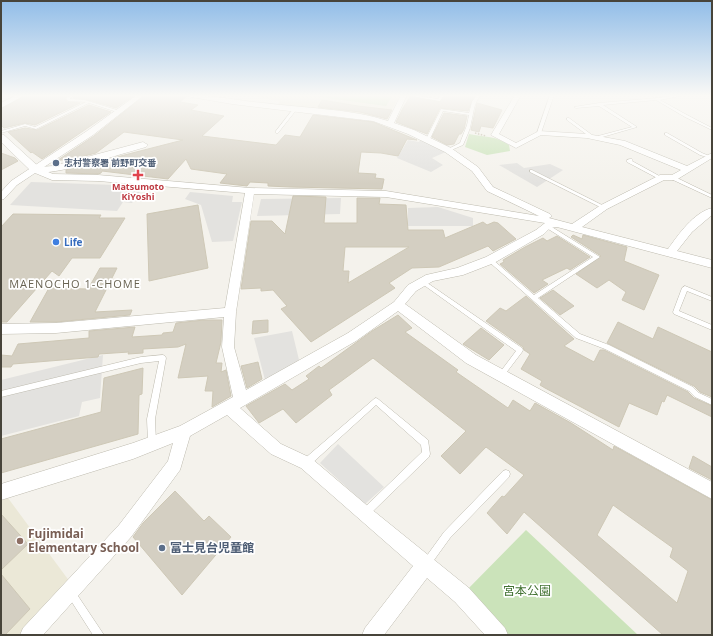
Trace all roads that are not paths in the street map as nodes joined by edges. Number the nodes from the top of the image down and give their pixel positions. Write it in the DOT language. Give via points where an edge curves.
graph roads {
  1 [pos="42,125"];
  2 [pos="101,125"];
  3 [pos="283,125"];
  4 [pos="392,125"];
  5 [pos="435,125"];
  6 [pos="468,125"];
  7 [pos="501,125"];
  8 [pos="542,125"];
  9 [pos="576,125"];
  10 [pos="632,125"];
  11 [pos="1,132"];
  12 [pos="277,132"];
  13 [pos="539,133"];
  14 [pos="666,134"];
  15 [pos="591,136"];
  16 [pos="1,137"];
  17 [pos="600,137"];
  18 [pos="428,139"];
  19 [pos="143,145"];
  20 [pos="448,150"];
  21 [pos="711,156"];
  22 [pos="631,160"];
  23 [pos="686,169"];
  24 [pos="36,170"];
  25 [pos="531,171"];
  26 [pos="661,178"];
  27 [pos="673,178"];
  28 [pos="1,181"];
  29 [pos="14,183"];
  30 [pos="250,191"];
  31 [pos="1,197"];
  32 [pos="712,197"];
  33 [pos="604,207"];
  34 [pos="712,211"];
  35 [pos="558,223"];
  36 [pos="547,226"];
  37 [pos="575,227"];
  38 [pos="670,253"];
  39 [pos="490,260"];
  40 [pos="712,264"];
  41 [pos="423,282"];
  42 [pos="533,298"];
  43 [pos="712,299"];
  44 [pos="398,305"];
  45 [pos="230,312"];
  46 [pos="712,328"];
  47 [pos="1,329"];
  48 [pos="501,375"];
  49 [pos="1,394"];
  50 [pos="712,402"];
  51 [pos="235,403"];
  52 [pos="184,432"];
  53 [pos="152,444"];
  54 [pos="306,463"];
  55 [pos="506,474"];
  56 [pos="712,491"];
  57 [pos="1,492"];
  58 [pos="364,514"];
  59 [pos="425,565"];
  60 [pos="70,592"];
  61 [pos="30,635"];
  62 [pos="99,635"];
  63 [pos="372,635"];
  64 [pos="498,635"];
  1 -- 11 [label="lane" via="35,128 25,125"];
  2 -- 24 [label="street"];
  3 -- 12 [label="lane"];
  4 -- 18 [label="street"];
  5 -- 18 [label="lane"];
  6 -- 20 [label="lane" via="462,144"];
  7 -- 13 [label="street" via="495,135 516,146"];
  8 -- 13 [label="lane"];
  9 -- 15 [label="lane"];
  10 -- 17 [label="lane" via="636,127"];
  13 -- 15 [label="street"];
  14 -- 21 [label="lane" via="701,154"];
  15 -- 17 [label="street"];
  16 -- 24 [label="street"];
  17 -- 23 [label="street" via="631,146"];
  18 -- 20 [label="street"];
  19 -- 24 [label="street" via="53,169"];
  20 -- 35 [label="street" via="475,169 490,189"];
  21 -- 23 [label="street"];
  22 -- 26 [label="lane" via="628,161"];
  23 -- 27 [label="street"];
  24 -- 29 [label="street"];
  24 -- 30 [label="street" via="52,177 98,178"];
  25 -- 33 [label="lane"];
  26 -- 27 [label="street"];
  26 -- 33 [label="street"];
  27 -- 32 [label="lane"];
  28 -- 29 [label="street"];
  29 -- 31 [label="street"];
  30 -- 35 [label="street" via="386,194"];
  30 -- 45 [label="street"];
  33 -- 37 [label="street"];
  34 -- 38 [label="street" via="686,230"];
  35 -- 36 [label="street"];
  35 -- 37 [label="street"];
  36 -- 39 [label="street"];
  36 -- 42 [label="lane" via="597,257"];
  37 -- 38 [label="street"];
  38 -- 40 [label="street"];
  39 -- 41 [label="street"];
  39 -- 42 [label="lane"];
  41 -- 44 [label="street" via="412,288"];
  41 -- 48 [label="lane" via="520,350"];
  42 -- 50 [label="lane" via="578,336 607,347"];
  43 -- 46 [label="lane" via="685,288 676,312"];
  44 -- 48 [label="street" via="471,359"];
  44 -- 51 [label="street" via="352,337"];
  45 -- 47 [label="street" via="56,328"];
  45 -- 51 [label="street" via="228,346"];
  48 -- 56 [label="street"];
  49 -- 53 [label="lane" via="140,360 163,358 151,419"];
  51 -- 52 [label="street"];
  51 -- 54 [label="street" via="276,448"];
  52 -- 53 [label="street"];
  52 -- 60 [label="street" via="175,464 125,531"];
  53 -- 57 [label="street"];
  54 -- 58 [label="street"];
  54 -- 58 [label="lane" via="376,401 425,443 426,454"];
  55 -- 59 [label="lane" via="447,535"];
  58 -- 59 [label="street"];
  59 -- 63 [label="street"];
  59 -- 64 [label="street" via="462,595"];
  60 -- 61 [label="street"];
  60 -- 62 [label="lane"];
}
